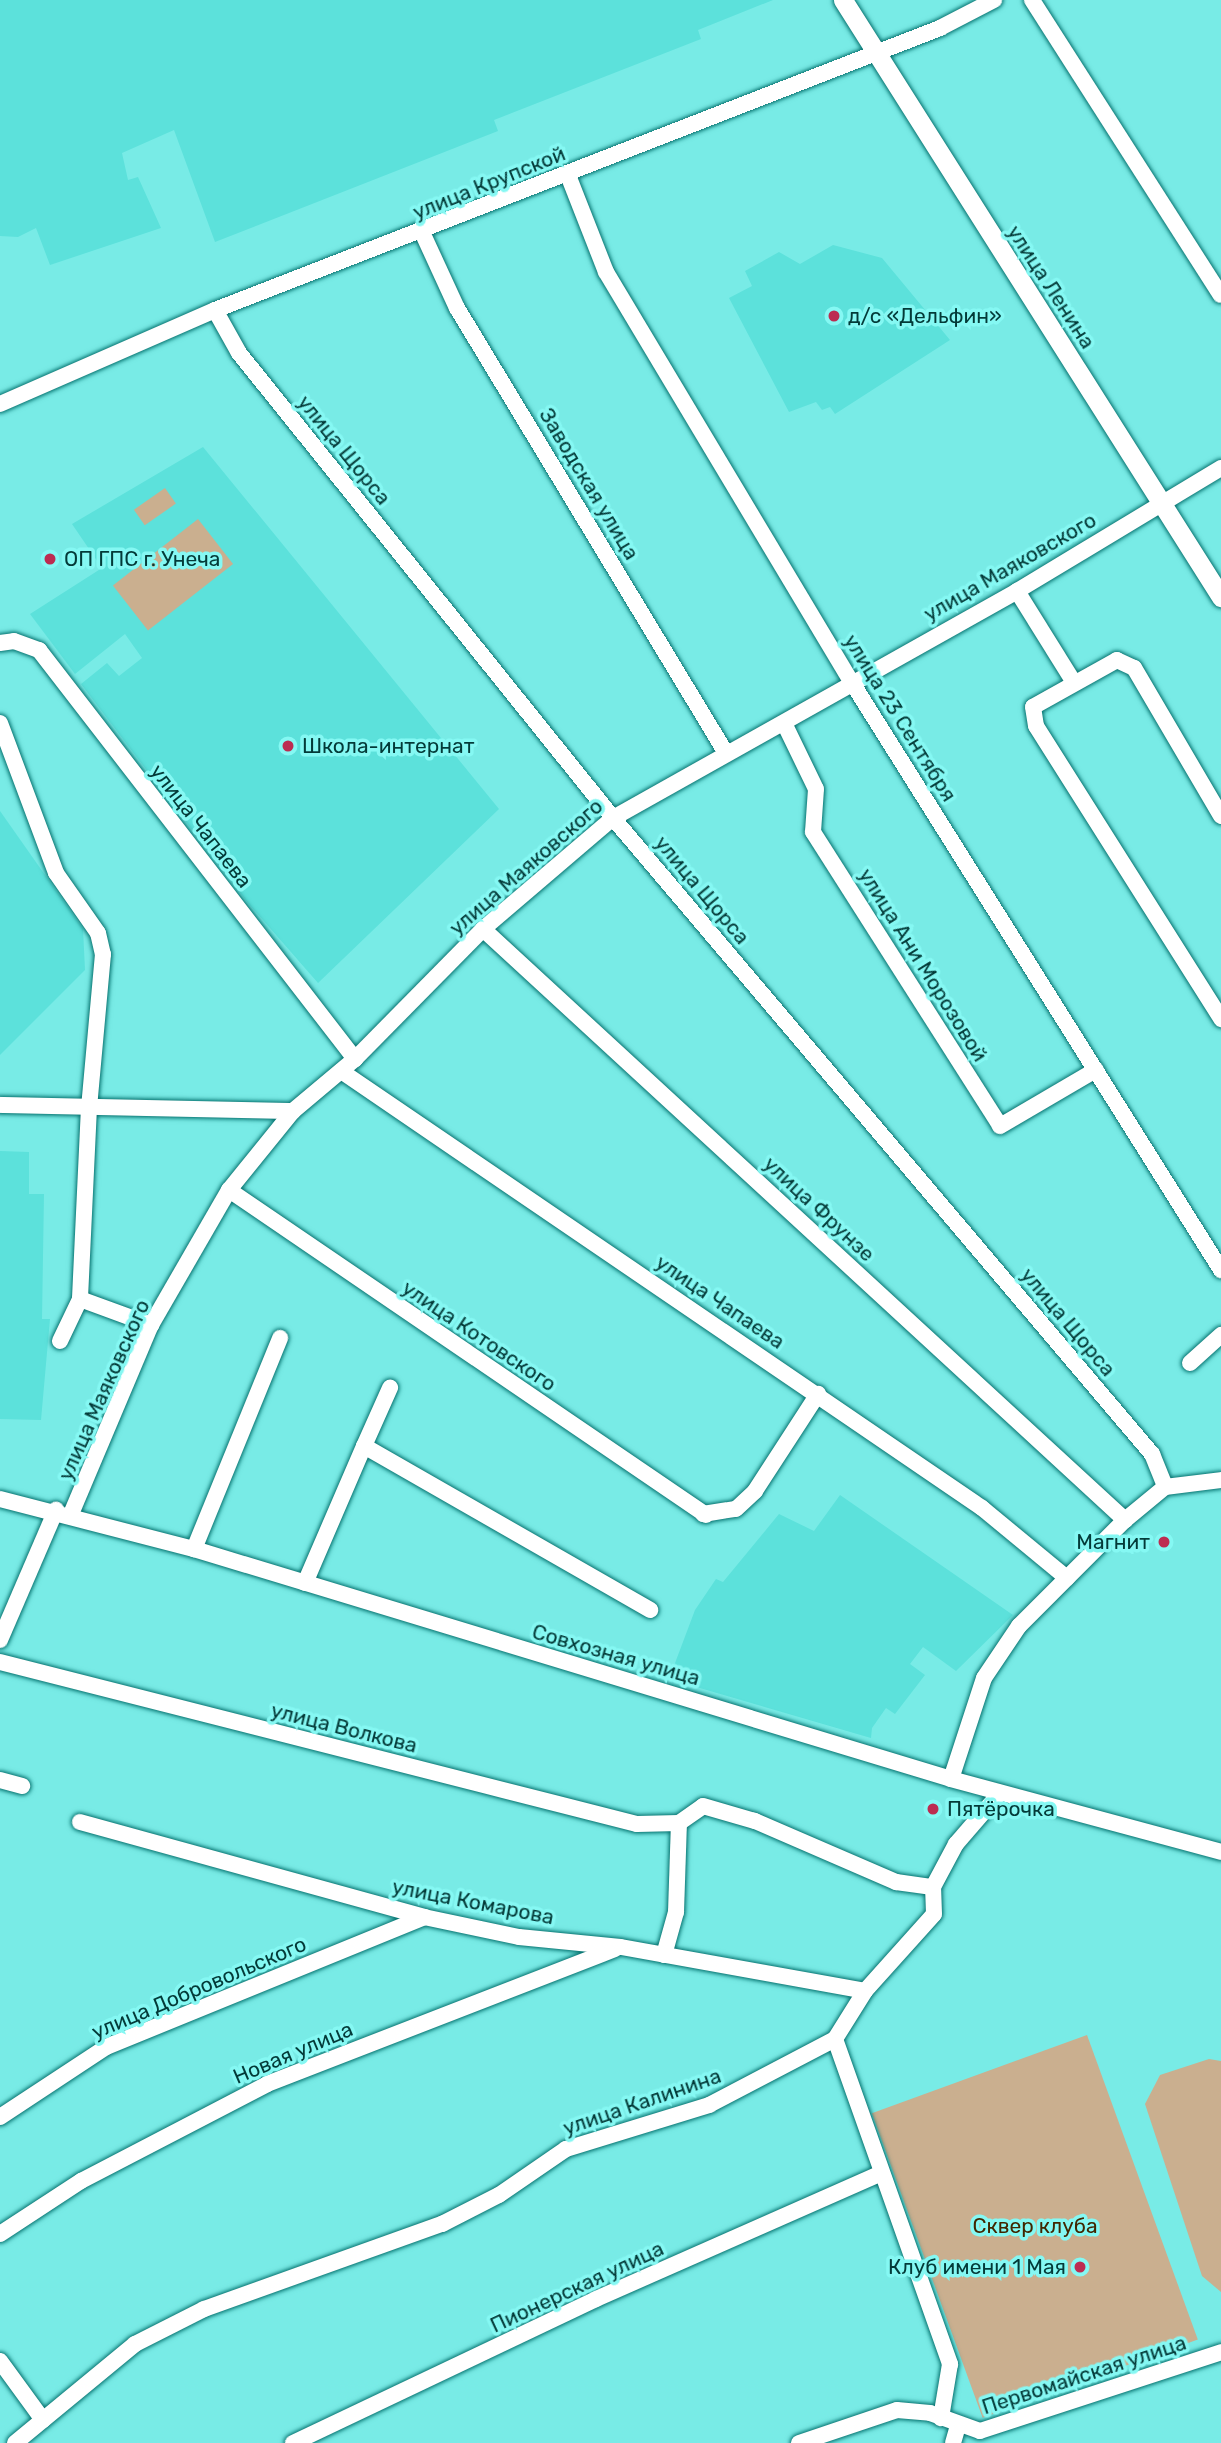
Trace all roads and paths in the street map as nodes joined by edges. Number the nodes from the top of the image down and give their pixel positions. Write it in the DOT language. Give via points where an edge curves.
graph roads {
  1 [pos="843,0"];
  2 [pos="993,0"];
  3 [pos="1032,0"];
  4 [pos="875,51"];
  5 [pos="568,175"];
  6 [pos="422,232"];
  7 [pos="1221,295"];
  8 [pos="215,310"];
  9 [pos="0,404"];
  10 [pos="1221,468"];
  11 [pos="1161,502"];
  12 [pos="1017,591"];
  13 [pos="1221,597"];
  14 [pos="0,643"];
  15 [pos="851,681"];
  16 [pos="1073,681"];
  17 [pos="0,723"];
  18 [pos="783,723"];
  19 [pos="726,753"];
  20 [pos="1221,816"];
  21 [pos="613,817"];
  22 [pos="483,929"];
  23 [pos="1221,1019"];
  24 [pos="355,1059"];
  25 [pos="1096,1070"];
  26 [pos="341,1071"];
  27 [pos="0,1105"];
  28 [pos="89,1107"];
  29 [pos="293,1111"];
  30 [pos="229,1190"];
  31 [pos="1221,1270"];
  32 [pos="80,1299"];
  33 [pos="151,1325"];
  34 [pos="1221,1335"];
  35 [pos="280,1338"];
  36 [pos="60,1341"];
  37 [pos="1190,1363"];
  38 [pos="390,1388"];
  39 [pos="818,1394"];
  40 [pos="364,1446"];
  41 [pos="1221,1480"];
  42 [pos="1165,1487"];
  43 [pos="0,1499"];
  44 [pos="64,1512"];
  45 [pos="1125,1520"];
  46 [pos="194,1549"];
  47 [pos="1068,1578"];
  48 [pos="305,1583"];
  49 [pos="650,1611"];
  50 [pos="0,1640"];
  51 [pos="0,1662"];
  52 [pos="951,1779"];
  53 [pos="0,1780"];
  54 [pos="22,1786"];
  55 [pos="1000,1793"];
  56 [pos="80,1822"];
  57 [pos="679,1823"];
  58 [pos="1221,1852"];
  59 [pos="933,1887"];
  60 [pos="424,1917"];
  61 [pos="621,1947"];
  62 [pos="664,1955"];
  63 [pos="865,1990"];
  64 [pos="835,2039"];
  65 [pos="0,2117"];
  66 [pos="880,2174"];
  67 [pos="0,2234"];
  68 [pos="1221,2352"];
  69 [pos="0,2361"];
  70 [pos="941,2418"];
  71 [pos="43,2420"];
  72 [pos="958,2425"];
  73 [pos="23,2440"];
  74 [pos="293,2443"];
  75 [pos="799,2443"];
  76 [pos="953,2443"];
  1 -- 4 [label="main road, улица Ленина"];
  2 -- 4 [label="street, улица Крупской" via="940,28"];
  3 -- 7 [label="street"];
  4 -- 5 [label="street, улица Крупской"];
  4 -- 11 [label="main road, улица Ленина"];
  5 -- 6 [label="street, улица Крупской"];
  5 -- 15 [label="street, улица 23 Сентября" via="606,272"];
  6 -- 8 [label="street, улица Крупской"];
  6 -- 19 [label="street, Заводская улица" via="457,308"];
  8 -- 9 [label="street, улица Крупской"];
  8 -- 21 [label="street, улица Щорса" via="239,354"];
  10 -- 11 [label="street, улица Маяковского"];
  11 -- 12 [label="street, улица Маяковского"];
  11 -- 13 [label="main road, улица Ленина"];
  12 -- 15 [label="street, улица Маяковского"];
  12 -- 16 [label="street"];
  14 -- 24 [label="street, улица Чапаева" via="14,641 39,650"];
  15 -- 18 [label="street, улица Маяковского"];
  15 -- 25 [label="street, улица 23 Сентября"];
  16 -- 20 [label="street" via="1117,660 1134,668"];
  16 -- 23 [label="street" via="1033,707 1036,726"];
  17 -- 28 [label="street" via="56,873 99,933 103,954"];
  18 -- 19 [label="street, улица Маяковского"];
  18 -- 25 [label="street, улица Ани Морозовой" via="816,789 813,832 1000,1126"];
  19 -- 21 [label="street, улица Маяковского"];
  21 -- 22 [label="street, улица Маяковского"];
  21 -- 42 [label="street, улица Щорса" via="1143,1444"];
  22 -- 24 [label="street, улица Маяковского"];
  22 -- 45 [label="street, улица Фрунзе"];
  24 -- 26 [label="street, улица Маяковского"];
  25 -- 31 [label="street, улица 23 Сентября"];
  26 -- 29 [label="street, улица Маяковского"];
  26 -- 39 [label="street, улица Чапаева"];
  27 -- 28 [label="street"];
  28 -- 29 [label="street"];
  28 -- 32 [label="street"];
  29 -- 30 [label="street, улица Маяковского"];
  30 -- 33 [label="street, улица Маяковского"];
  30 -- 39 [label="street, улица Котовского" via="704,1515 736,1509 755,1491"];
  32 -- 33 [label="street"];
  32 -- 36 [label="street"];
  33 -- 44 [label="street, улица Маяковского"];
  34 -- 37 [label="street"];
  35 -- 46 [label="street"];
  38 -- 40 [label="street"];
  39 -- 47 [label="street, улица Чапаева" via="982,1508"];
  40 -- 48 [label="street"];
  40 -- 49 [label="street"];
  41 -- 42 [label="street"];
  42 -- 45 [label="street"];
  43 -- 44 [label="street, Совхозная улица"];
  44 -- 46 [label="street, Совхозная улица"];
  44 -- 50 [label="street, улица Маяковского"];
  45 -- 47 [label="street"];
  46 -- 48 [label="street, Совхозная улица"];
  47 -- 52 [label="street" via="1019,1626 984,1678"];
  48 -- 52 [label="street, Совхозная улица"];
  51 -- 57 [label="street, улица Волкова" via="637,1824"];
  52 -- 55 [label="street, Совхозная улица"];
  53 -- 54 [label="street"];
  55 -- 58 [label="street, Совхозная улица"];
  55 -- 59 [label="street" via="956,1844"];
  56 -- 60 [label="street, улица Комарова"];
  57 -- 59 [label="street" via="703,1806 755,1821 896,1882"];
  57 -- 62 [label="street" via="676,1912"];
  59 -- 63 [label="street" via="934,1914"];
  60 -- 61 [label="street, улица Комарова" via="519,1937"];
  60 -- 65 [label="street, улица Добровольского" via="106,2047"];
  61 -- 62 [label="street, улица Комарова"];
  61 -- 67 [label="street, Новая улица" via="267,2084 81,2181"];
  62 -- 63 [label="street, улица Комарова"];
  63 -- 64 [label="street"];
  64 -- 66 [label="street"];
  64 -- 71 [label="street, улица Калинина" via="709,2105 566,2149 499,2195 442,2224 204,2309 135,2344"];
  66 -- 70 [label="street" via="950,2364"];
  66 -- 74 [label="street, Пионерская улица" via="596,2300"];
  68 -- 72 [label="street, Первомайская улица" via="980,2431"];
  69 -- 71 [label="street"];
  70 -- 72 [label="street, Первомайская улица"];
  70 -- 75 [label="street, Первомайская улица" via="897,2410"];
  71 -- 73 [label="street, улица Калинина"];
  72 -- 76 [label="street"];
}
